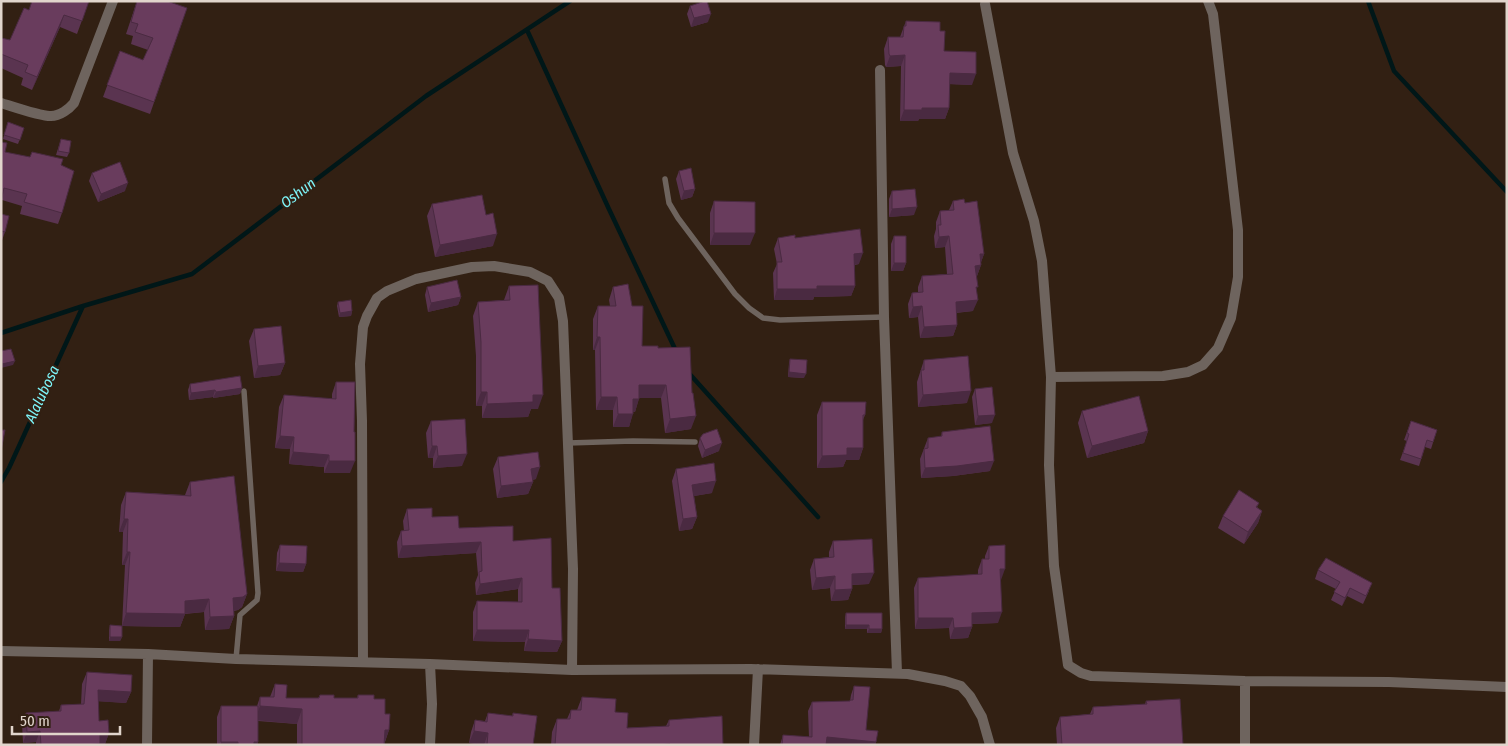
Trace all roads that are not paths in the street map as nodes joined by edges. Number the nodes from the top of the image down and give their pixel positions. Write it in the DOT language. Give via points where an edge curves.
graph roads {
  1 [pos="113,1"];
  2 [pos="1208,1"];
  3 [pos="985,4"];
  4 [pos="880,70"];
  5 [pos="1,103"];
  6 [pos="665,179"];
  7 [pos="884,318"];
  8 [pos="1051,376"];
  9 [pos="244,391"];
  10 [pos="694,442"];
  11 [pos="568,443"];
  12 [pos="1,651"];
  13 [pos="148,654"];
  14 [pos="236,659"];
  15 [pos="363,662"];
  16 [pos="430,664"];
  17 [pos="758,669"];
  18 [pos="572,670"];
  19 [pos="897,673"];
  20 [pos="1244,681"];
  21 [pos="1507,687"];
  22 [pos="147,745"];
  23 [pos="430,745"];
  24 [pos="754,745"];
  25 [pos="990,745"];
  26 [pos="1245,745"];
  1 -- 5 [label="street" via="74,103 69,108 50,116"];
  2 -- 8 [label="street" via="1213,14 1238,230 1238,277 1231,318 1218,348 1203,364 1188,372 1163,376"];
  3 -- 8 [label="street" via="1013,153 1034,221 1042,261"];
  4 -- 7 [label="street"];
  6 -- 7 [label="lane" via="670,202 678,218 736,294 763,318"];
  7 -- 19 [label="street"];
  8 -- 20 [label="street" via="1049,464 1054,566 1068,665 1091,676"];
  9 -- 14 [label="lane" via="258,593 257,600 240,615"];
  10 -- 11 [label="lane"];
  11 -- 15 [label="street" via="563,321 559,298 548,281 530,272 494,266 472,267 416,279 377,298 363,327 360,364"];
  11 -- 18 [label="street" via="573,569"];
  12 -- 13 [label="street"];
  13 -- 14 [label="street"];
  13 -- 22 [label="street"];
  14 -- 15 [label="street"];
  15 -- 16 [label="street"];
  16 -- 18 [label="street"];
  16 -- 23 [label="street"];
  17 -- 18 [label="street"];
  17 -- 19 [label="street"];
  17 -- 24 [label="street"];
  19 -- 25 [label="street" via="961,686 982,717"];
  20 -- 21 [label="street"];
  20 -- 26 [label="street"];
}
